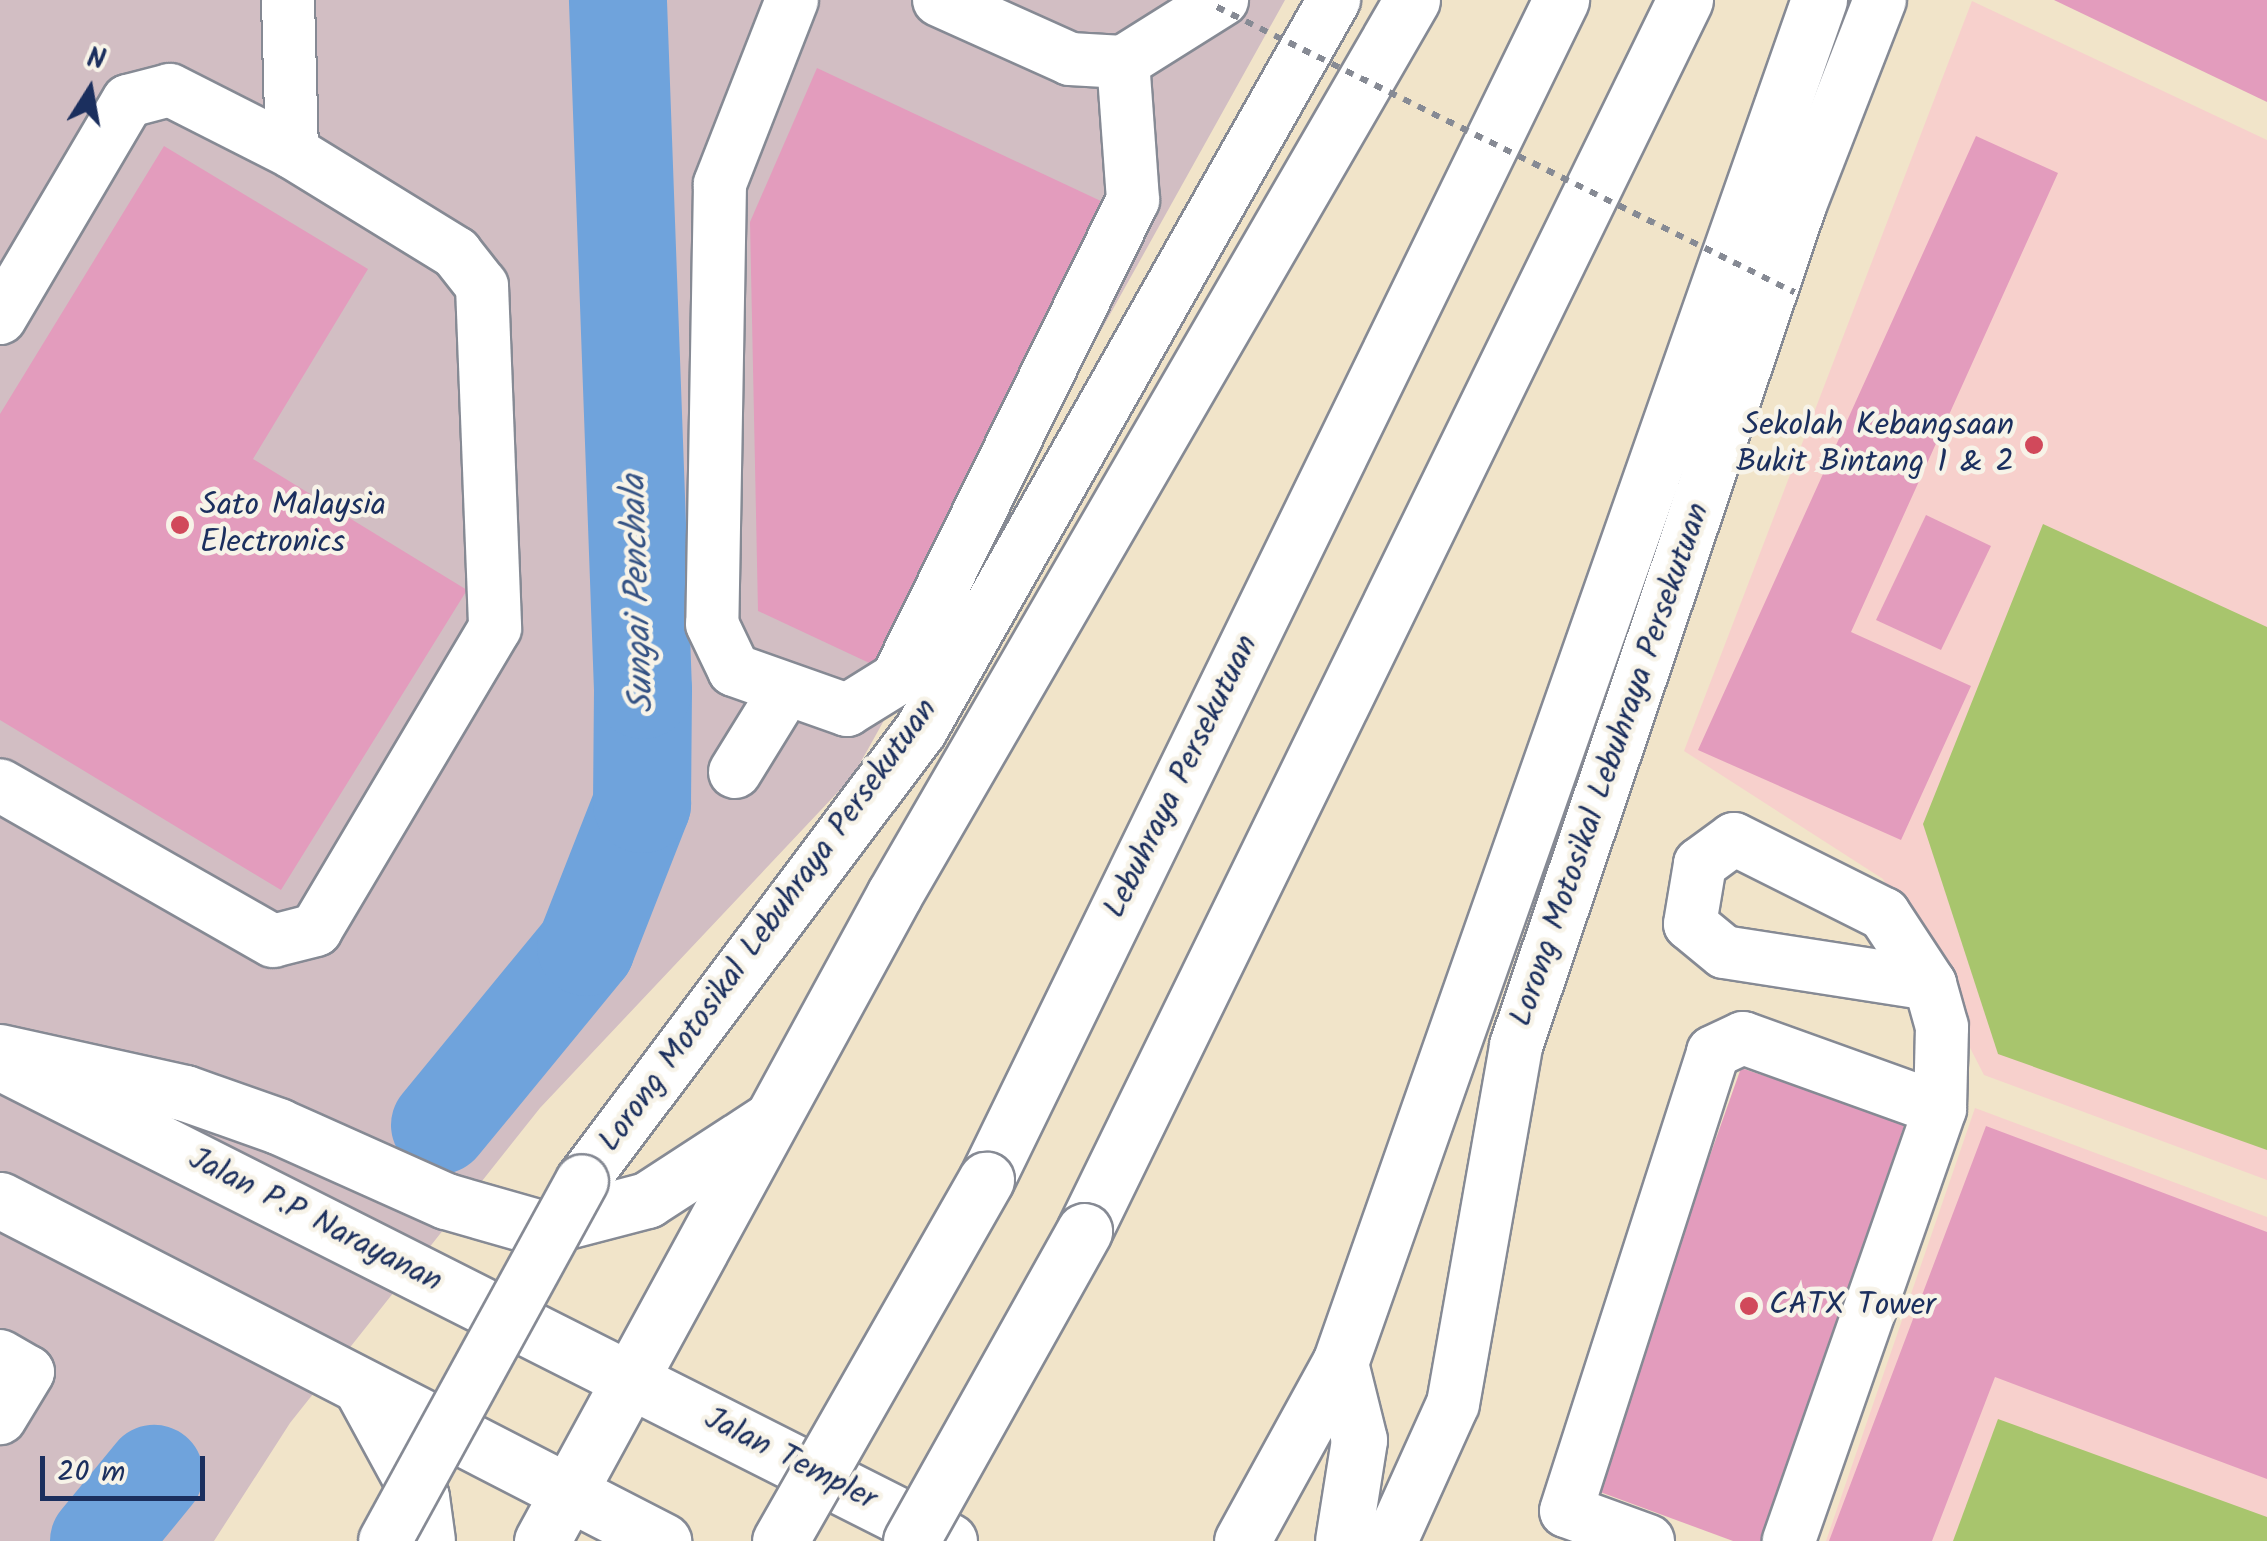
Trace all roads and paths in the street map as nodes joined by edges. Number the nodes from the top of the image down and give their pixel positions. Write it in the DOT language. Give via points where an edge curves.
graph roads {
  1 [pos="288,0"];
  2 [pos="792,0"];
  3 [pos="939,0"];
  4 [pos="1334,0"];
  5 [pos="1412,0"];
  6 [pos="1561,0"];
  7 [pos="1685,0"];
  8 [pos="1819,0"];
  9 [pos="1880,0"];
  10 [pos="1220,4"];
  11 [pos="1123,62"];
  12 [pos="292,152"];
  13 [pos="1794,292"];
  14 [pos="0,318"];
  15 [pos="1134,354"];
  16 [pos="1108,524"];
  17 [pos="785,692"];
  18 [pos="735,772"];
  19 [pos="0,785"];
  20 [pos="1930,984"];
  21 [pos="0,1052"];
  22 [pos="0,1062"];
  23 [pos="1940,1109"];
  24 [pos="773,1118"];
  25 [pos="0,1200"];
  26 [pos="0,1356"];
  27 [pos="1340,1363"];
  28 [pos="631,1379"];
  29 [pos="361,1387"];
  30 [pos="0,1418"];
  31 [pos="568,1492"];
  32 [pos="1561,1526"];
  33 [pos="1397,1532"];
  34 [pos="386,1541"];
  35 [pos="427,1541"];
  36 [pos="542,1541"];
  37 [pos="663,1541"];
  38 [pos="780,1541"];
  39 [pos="911,1541"];
  40 [pos="950,1541"];
  41 [pos="1242,1541"];
  42 [pos="1343,1541"];
  43 [pos="1648,1541"];
  44 [pos="1790,1541"];
  1 -- 12 [label="street"];
  2 -- 17 [label="street" via="720,184 712,624 734,670"];
  3 -- 11 [label="street" via="1070,59"];
  4 -- 15 [label="street, Lorong Motosikal Lebuhraya Persekutuan"];
  5 -- 16 [label="main road"];
  6 -- 38 [label="main road, Lebuhraya Persekutuan, bridge" via="986,1180"];
  7 -- 39 [label="main road, bridge" via="1084,1231"];
  8 -- 27 [label="main road"];
  9 -- 33 [label="street, Lorong Motosikal Lebuhraya Persekutuan" via="1800,205 1516,1046 1453,1404"];
  10 -- 11 [label="street"];
  10 -- 13 [label="path, bridge"];
  11 -- 17 [label="street" via="1132,200 897,679 847,710"];
  12 -- 14 [label="street" via="170,90 128,101"];
  12 -- 19 [label="street" via="456,253 482,286 495,628 316,930 273,940"];
  15 -- 16 [label="street"];
  15 -- 34 [label="street, Lorong Motosikal Lebuhraya Persekutuan, bridge" via="921,730 582,1180"];
  16 -- 24 [label="main road"];
  17 -- 18 [label="street"];
  20 -- 23 [label="street" via="1942,1027"];
  21 -- 24 [label="main road" via="185,1093 278,1126 446,1201 540,1228 647,1200"];
  22 -- 28 [label="main road, Jalan P.P Narayanan"];
  23 -- 32 [label="street" via="1743,1038 1712,1052"];
  23 -- 44 [label="street"];
  24 -- 28 [label="main road"];
  25 -- 29 [label="main road"];
  26 -- 30 [label="street" via="28,1372"];
  27 -- 41 [label="main road"];
  27 -- 42 [label="main road" via="1359,1440"];
  28 -- 31 [label="main road"];
  28 -- 40 [label="main road, Jalan Templer"];
  29 -- 31 [label="main road"];
  29 -- 35 [label="main road" via="422,1497"];
  31 -- 36 [label="main road"];
  31 -- 37 [label="main road"];
  32 -- 43 [label="street"];
}
